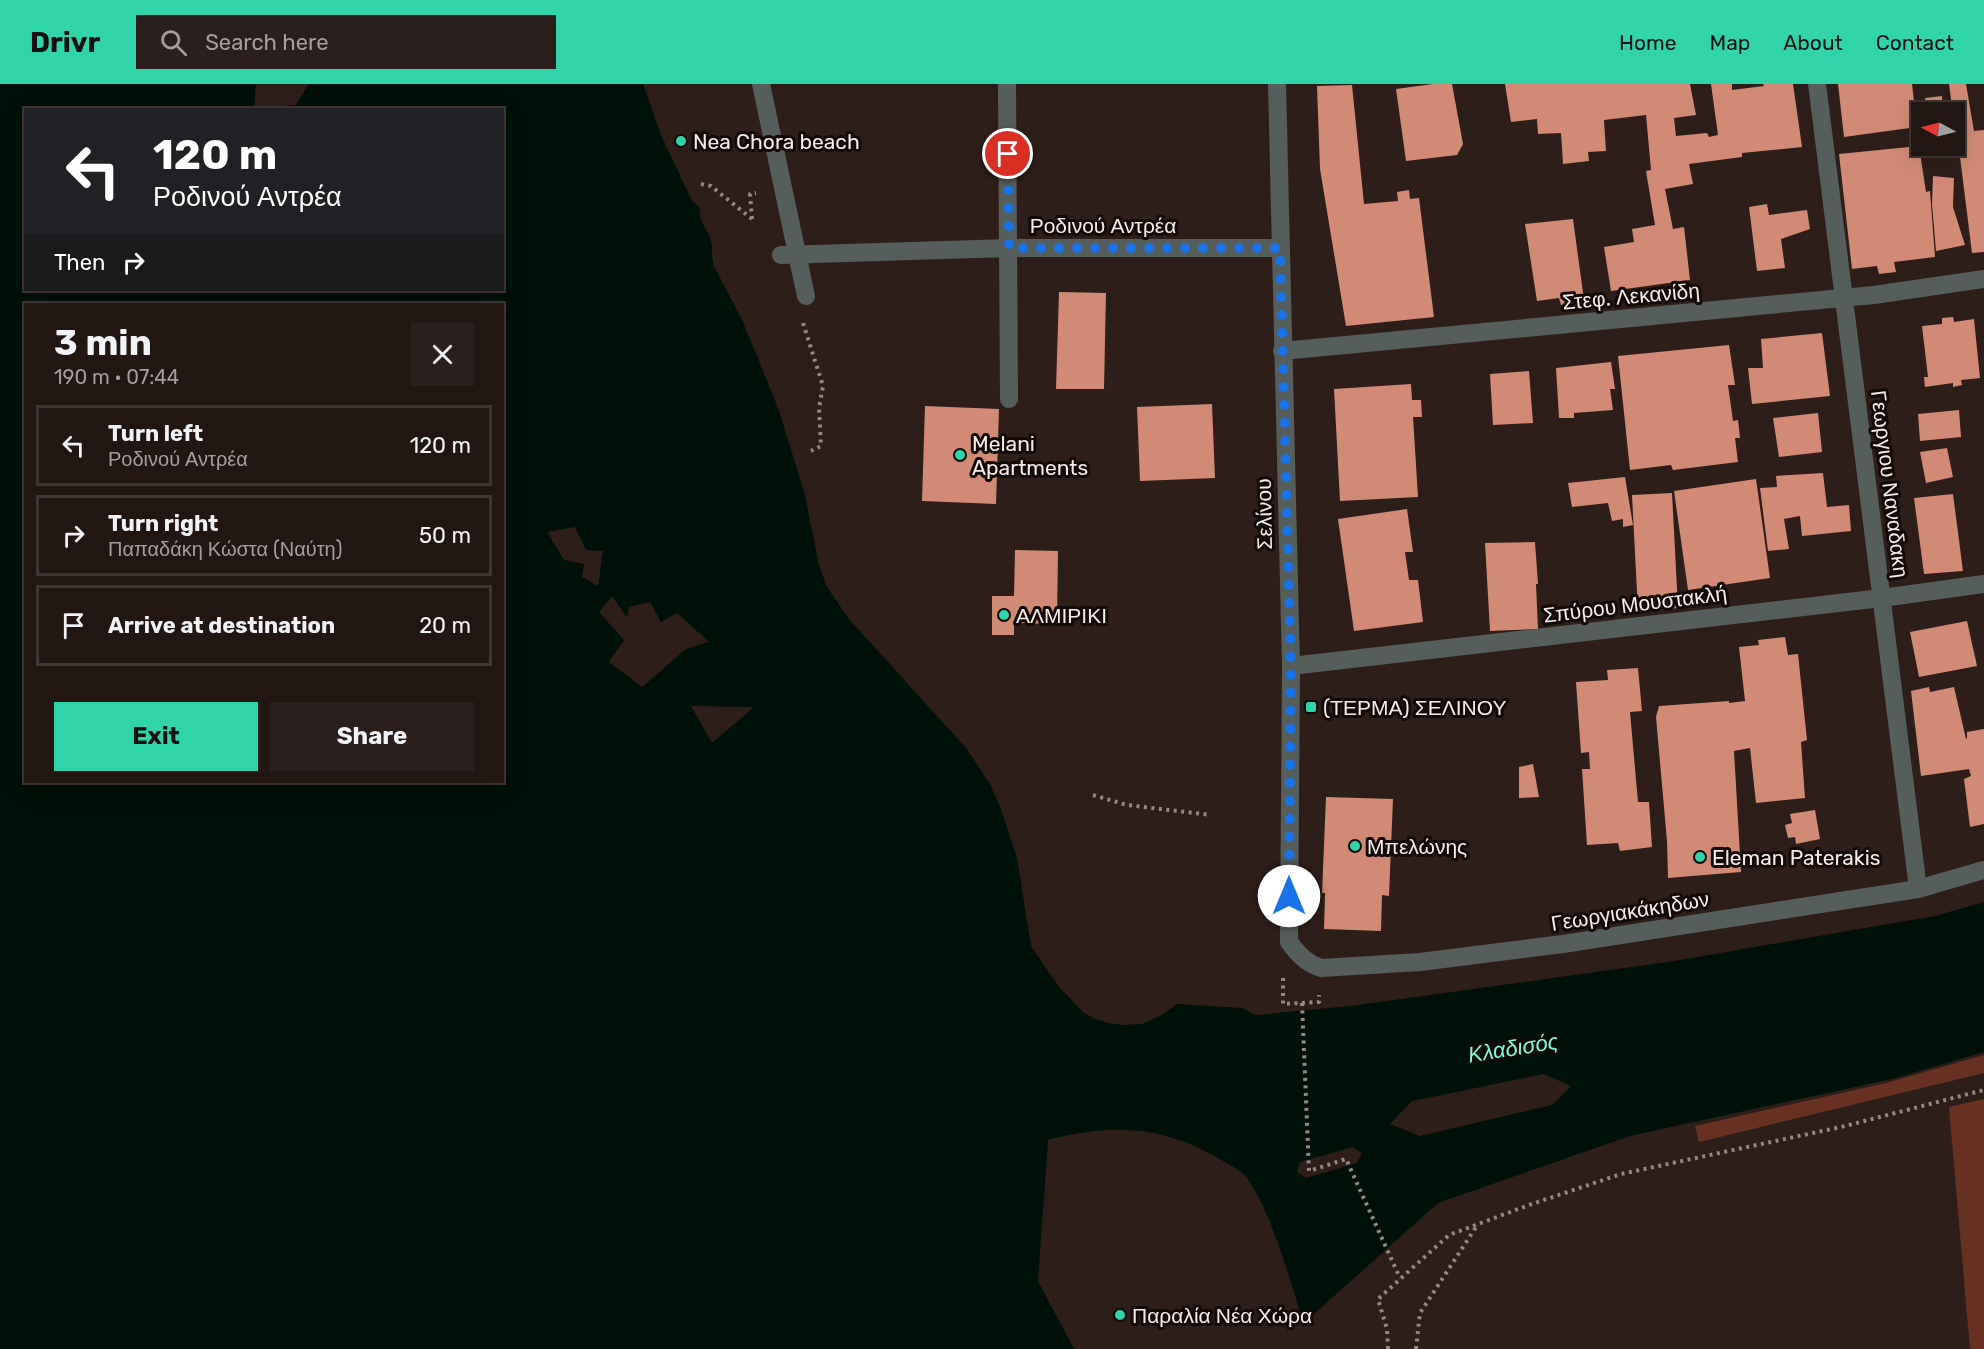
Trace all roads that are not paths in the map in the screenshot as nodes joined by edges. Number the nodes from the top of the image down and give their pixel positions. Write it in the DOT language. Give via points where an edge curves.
graph roads {
  1 [pos="761,84"];
  2 [pos="1007,84"];
  3 [pos="1277,84"];
  4 [pos="1816,84"];
  5 [pos="1009,248"];
  6 [pos="1280,248"];
  7 [pos="789,255"];
  8 [pos="1984,279"];
  9 [pos="806,296"];
  10 [pos="1843,298"];
  11 [pos="1282,351"];
  12 [pos="1010,399"];
  13 [pos="1984,584"];
  14 [pos="1882,598"];
  15 [pos="1291,666"];
  16 [pos="1984,870"];
  17 [pos="1918,889"];
  18 [pos="1288,942"];
  1 -- 7 [label="street"];
  2 -- 5 [label="street"];
  3 -- 6 [label="street, Σελίνου"];
  4 -- 10 [label="street, Γεωργιου Ναναδακη"];
  5 -- 6 [label="street, Ροδινού Αντρέα"];
  5 -- 7 [label="street, Ροδινού Αντρέα"];
  5 -- 12 [label="street"];
  6 -- 11 [label="street, Σελίνου"];
  7 -- 9 [label="street"];
  8 -- 10 [label="street, Στεφ. Λεκανίδη"];
  10 -- 11 [label="street, Στεφ. Λεκανίδη"];
  10 -- 14 [label="street, Γεωργιου Ναναδακη"];
  11 -- 15 [label="street, Σελίνου"];
  13 -- 14 [label="street, Σπύρου Μουστακλή"];
  14 -- 15 [label="street, Σπύρου Μουστακλή"];
  14 -- 17 [label="street, Γεωργιου Ναναδακη"];
  15 -- 18 [label="street, Σελίνου"];
  16 -- 17 [label="street, Γεωργιακάκηδων"];
  17 -- 18 [label="street, Γεωργιακάκηδων" via="1420,962 1321,968 1310,964"];
}
